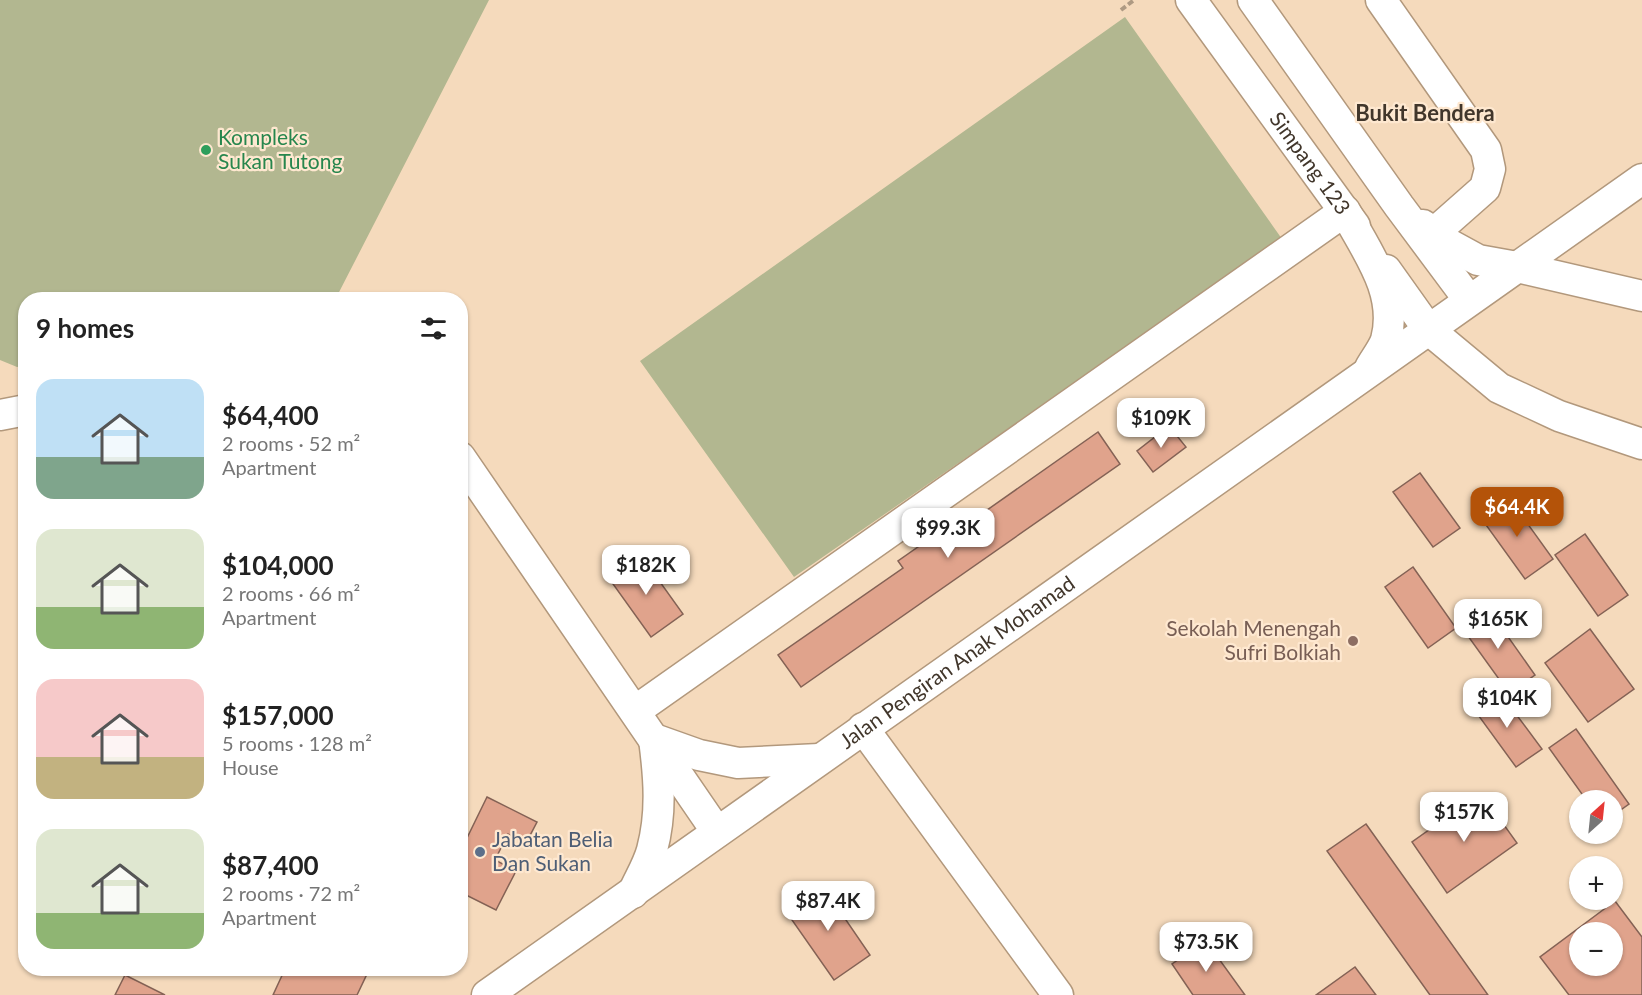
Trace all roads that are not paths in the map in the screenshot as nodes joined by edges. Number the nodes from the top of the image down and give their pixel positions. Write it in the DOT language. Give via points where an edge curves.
graph roads {
  1 [pos="1191,0"];
  2 [pos="1252,0"];
  3 [pos="1381,0"];
  4 [pos="1642,179"];
  5 [pos="1399,206"];
  6 [pos="1345,211"];
  7 [pos="1434,233"];
  8 [pos="1517,267"];
  9 [pos="1642,296"];
  10 [pos="1469,300"];
  11 [pos="1428,329"];
  12 [pos="1367,373"];
  13 [pos="18,412"];
  14 [pos="0,415"];
  15 [pos="1642,444"];
  16 [pos="468,469"];
  17 [pos="635,711"];
  18 [pos="863,728"];
  19 [pos="654,739"];
  20 [pos="820,758"];
  21 [pos="717,832"];
  22 [pos="633,893"];
  23 [pos="488,995"];
  24 [pos="1058,995"];
  1 -- 6 [label="street, Simpang 123"];
  2 -- 5 [label="street"];
  3 -- 7 [label="street" via="1486,150 1490,169 1485,188"];
  4 -- 8 [label="street, Jalan Pengiran Anak Mohamad"];
  5 -- 7 [label="street"];
  5 -- 10 [label="street"];
  6 -- 11 [label="street, Simpang 123"];
  6 -- 12 [label="street" via="1387,293 1390,316 1385,342"];
  6 -- 17 [label="street"];
  7 -- 8 [label="street" via="1478,260"];
  8 -- 9 [label="street"];
  8 -- 10 [label="street, Jalan Pengiran Anak Mohamad"];
  10 -- 11 [label="street, Jalan Pengiran Anak Mohamad"];
  11 -- 12 [label="street, Jalan Pengiran Anak Mohamad"];
  11 -- 15 [label="street, Simpang 123" via="1499,388 1559,416"];
  12 -- 18 [label="street, Jalan Pengiran Anak Mohamad"];
  13 -- 14 [label="street"];
  16 -- 17 [label="street"];
  17 -- 19 [label="street"];
  18 -- 20 [label="street, Jalan Pengiran Anak Mohamad"];
  18 -- 24 [label="street"];
  19 -- 20 [label="street" via="699,755 738,763"];
  19 -- 21 [label="street"];
  19 -- 22 [label="street" via="660,810 651,852"];
  20 -- 21 [label="street, Jalan Pengiran Anak Mohamad"];
  21 -- 22 [label="street, Jalan Pengiran Anak Mohamad"];
  22 -- 23 [label="street, Jalan Pengiran Anak Mohamad"];
}
